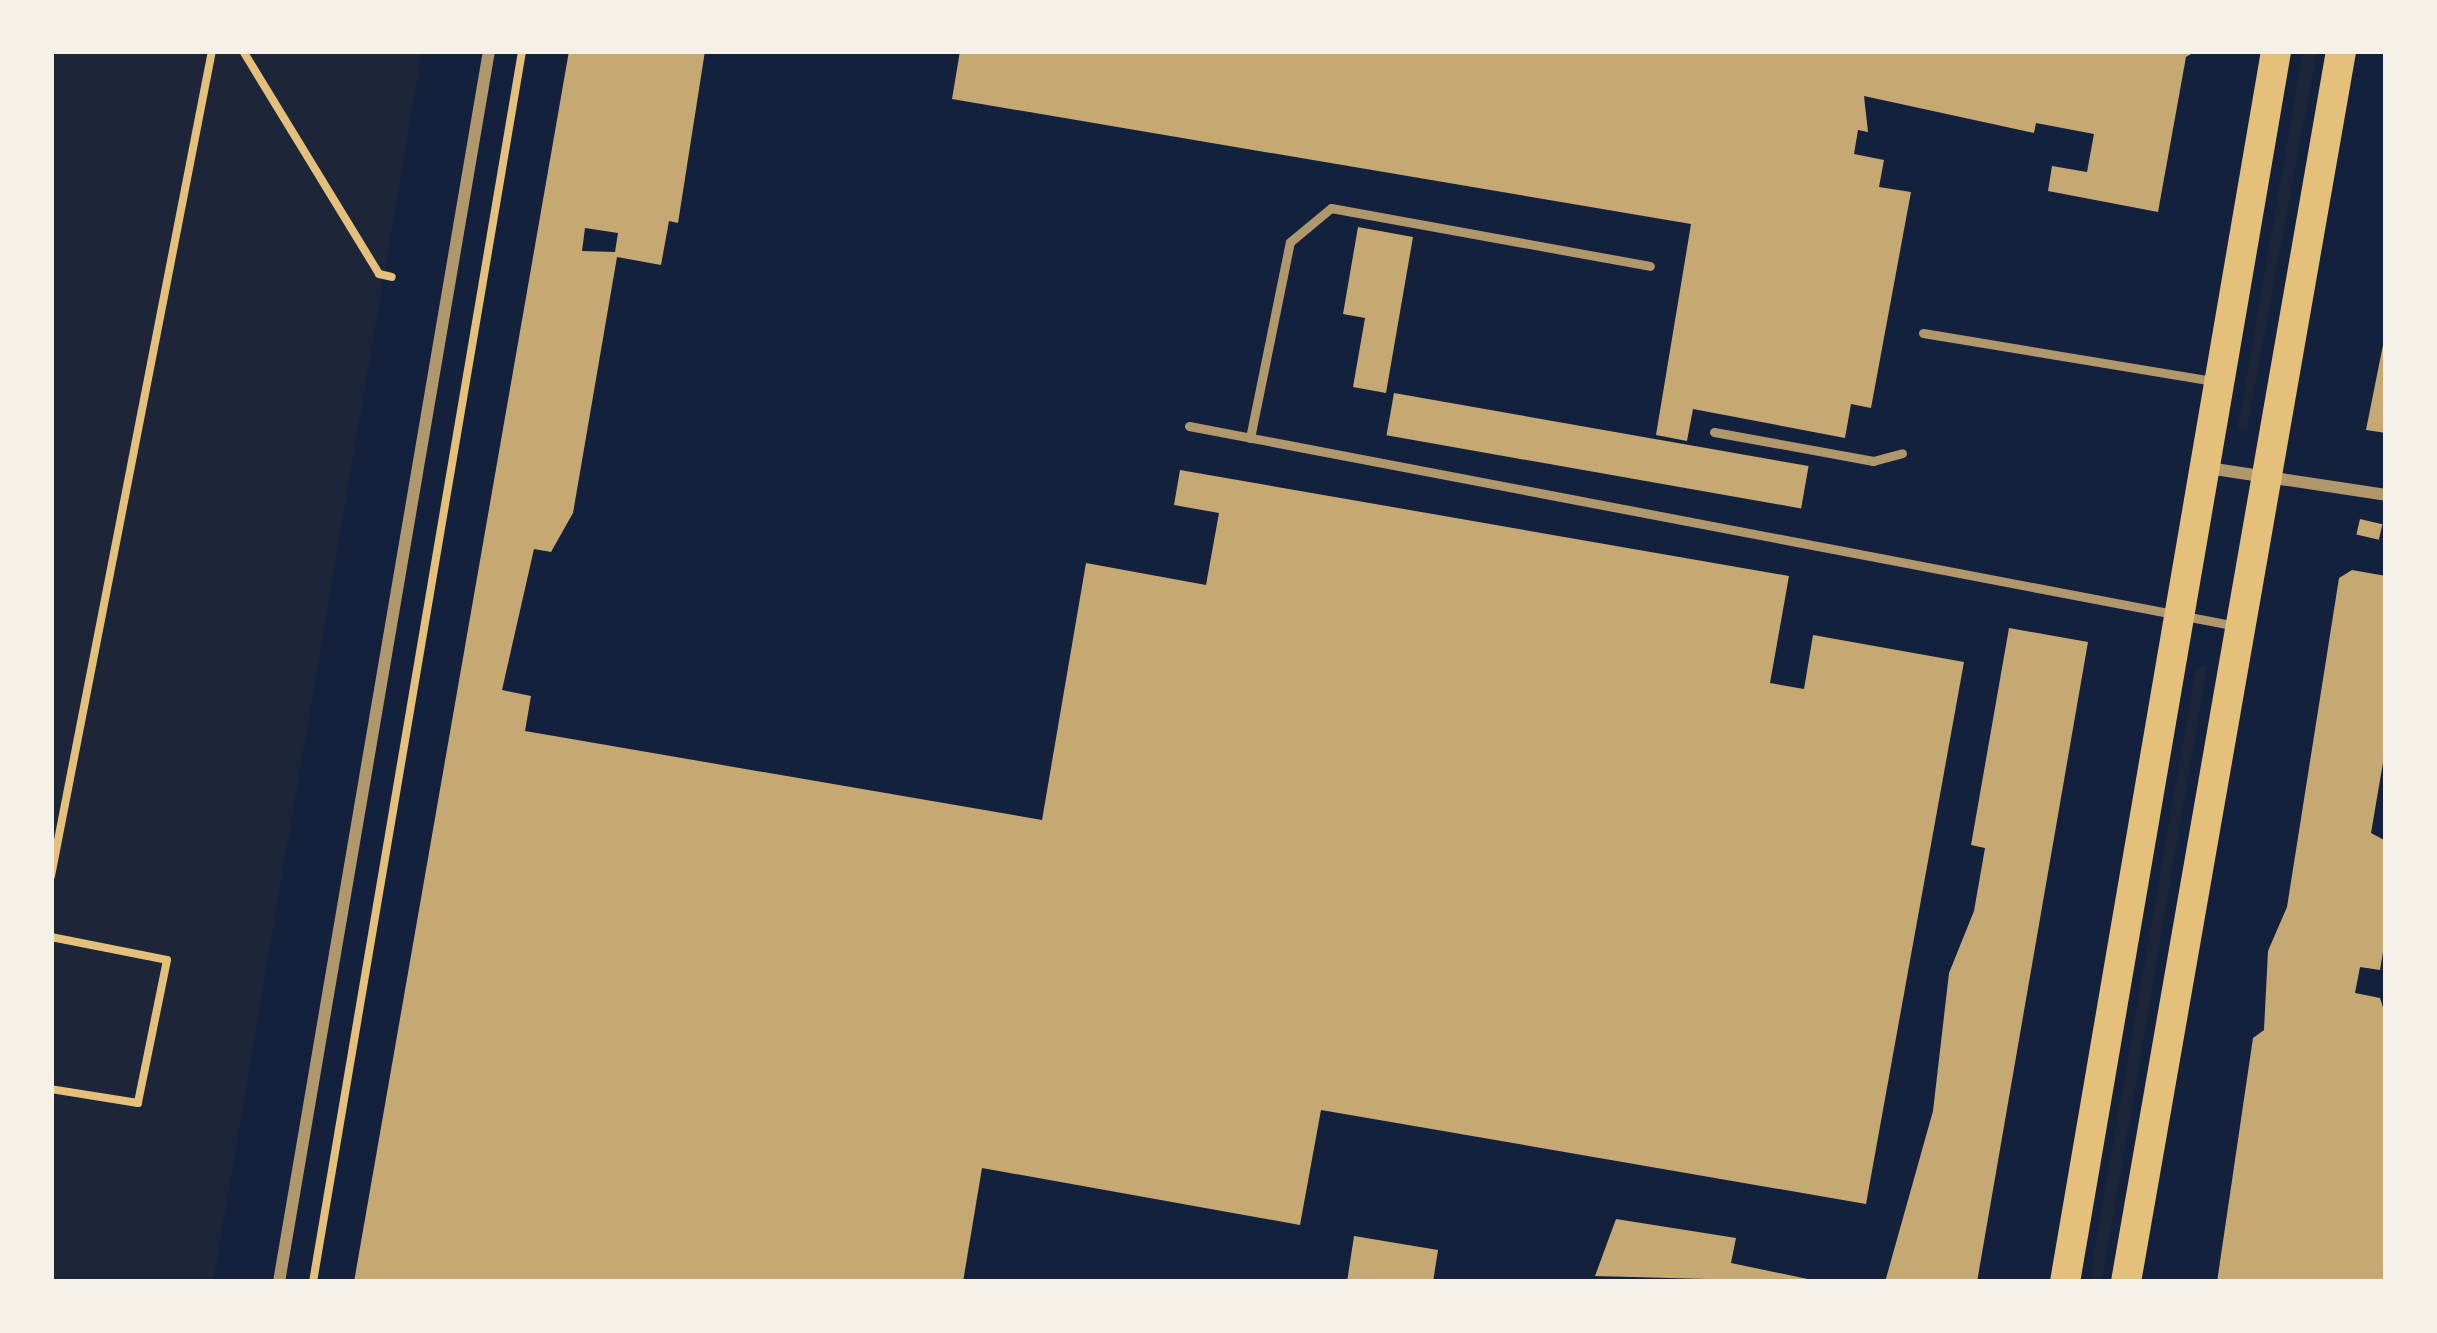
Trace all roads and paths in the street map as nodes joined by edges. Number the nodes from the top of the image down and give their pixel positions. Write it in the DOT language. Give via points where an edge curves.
graph roads {
  1 [pos="212,51"];
  2 [pos="243,51"];
  3 [pos="489,51"];
  4 [pos="522,51"];
  5 [pos="2276,51"];
  6 [pos="2341,51"];
  7 [pos="1650,266"];
  8 [pos="392,277"];
  9 [pos="1923,333"];
  10 [pos="2221,382"];
  11 [pos="1189,426"];
  12 [pos="1714,432"];
  13 [pos="1250,438"];
  14 [pos="1902,453"];
  15 [pos="2207,468"];
  16 [pos="2267,477"];
  17 [pos="2386,495"];
  18 [pos="2181,619"];
  19 [pos="2241,627"];
  20 [pos="51,876"];
  21 [pos="51,937"];
  22 [pos="51,1089"];
  23 [pos="279,1282"];
  24 [pos="313,1282"];
  25 [pos="2065,1282"];
  26 [pos="2126,1282"];
  1 -- 20 [label="path"];
  2 -- 8 [label="path" via="379,274"];
  3 -- 23 [label="street"];
  4 -- 24 [label="path"];
  5 -- 10 [label="main road"];
  6 -- 16 [label="main road"];
  7 -- 13 [label="lane" via="1330,208 1289,242"];
  9 -- 10 [label="lane"];
  10 -- 15 [label="main road"];
  11 -- 13 [label="lane"];
  12 -- 14 [label="lane" via="1873,461"];
  13 -- 18 [label="lane"];
  15 -- 16 [label="street"];
  15 -- 18 [label="main road"];
  16 -- 17 [label="street"];
  16 -- 19 [label="main road"];
  18 -- 19 [label="lane"];
  18 -- 25 [label="main road"];
  19 -- 26 [label="main road"];
  21 -- 22 [label="path" via="167,961 138,1103"];
}
